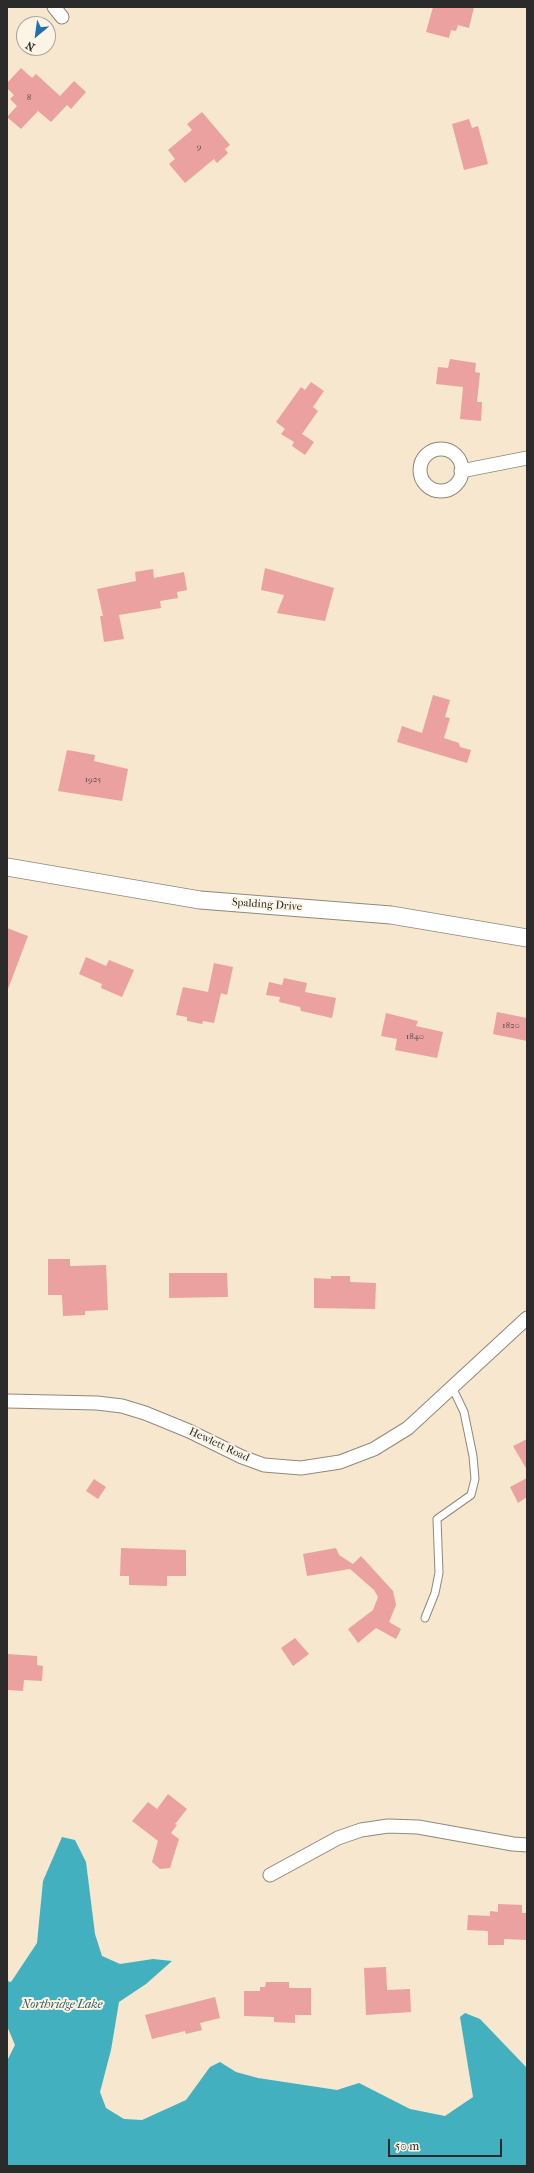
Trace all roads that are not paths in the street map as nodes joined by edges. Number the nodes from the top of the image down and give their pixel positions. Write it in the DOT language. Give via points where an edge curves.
graph roads {
  1 [pos="527,458"];
  2 [pos="462,471"];
  3 [pos="7,867"];
  4 [pos="527,938"];
  5 [pos="527,1318"];
  6 [pos="452,1387"];
  7 [pos="7,1401"];
  8 [pos="425,1618"];
  9 [pos="527,1845"];
  10 [pos="270,1876"];
  1 -- 2 [label="street"];
  3 -- 4 [label="street, Spalding Drive" via="200,900 391,915"];
  5 -- 6 [label="street, Hewlett Road"];
  6 -- 7 [label="street, Hewlett Road" via="408,1428 374,1449 340,1462 301,1468 264,1465 189,1431 122,1406"];
  6 -- 8 [label="lane" via="464,1412 475,1479 471,1495 437,1520 439,1573 436,1593"];
  9 -- 10 [label="street" via="418,1827 388,1826 361,1830 338,1838"];
}
